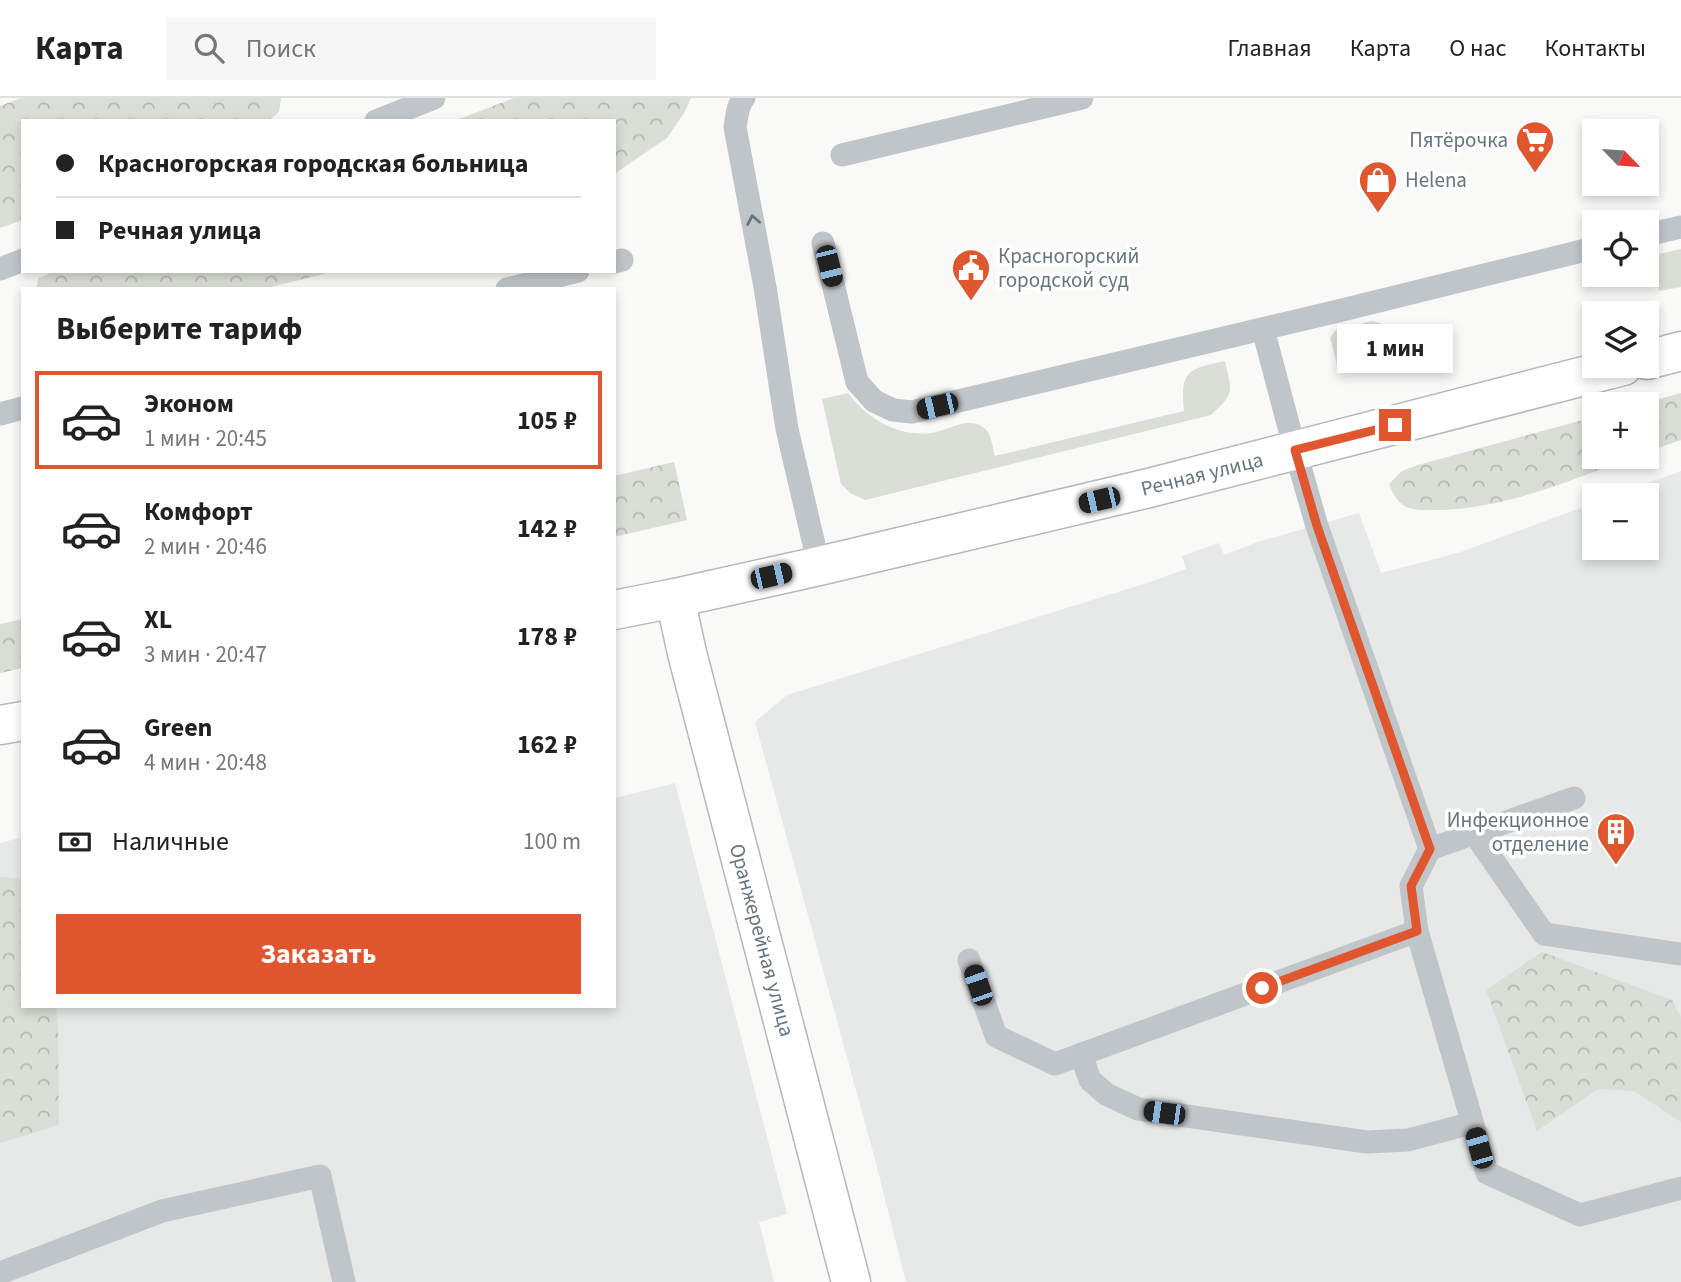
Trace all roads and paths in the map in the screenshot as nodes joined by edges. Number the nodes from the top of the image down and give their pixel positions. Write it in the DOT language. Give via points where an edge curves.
graph roads {
  1 [pos="434,98"];
  2 [pos="744,98"];
  3 [pos="1082,98"];
  4 [pos="381,119"];
  5 [pos="842,155"];
  6 [pos="1681,227"];
  7 [pos="1659,232"];
  8 [pos="823,243"];
  9 [pos="1582,251"];
  10 [pos="21,261"];
  11 [pos="0,269"];
  12 [pos="570,273"];
  13 [pos="515,287"];
  14 [pos="1263,329"];
  15 [pos="1681,351"];
  16 [pos="1659,357"];
  17 [pos="1582,376"];
  18 [pos="21,409"];
  19 [pos="0,414"];
  20 [pos="1295,450"];
  21 [pos="819,566"];
  22 [pos="675,598"];
  23 [pos="616,610"];
  24 [pos="21,721"];
  25 [pos="0,725"];
  26 [pos="1574,798"];
  27 [pos="1474,834"];
  28 [pos="1430,849"];
  29 [pos="1417,931"];
  30 [pos="1681,954"];
  31 [pos="969,960"];
  32 [pos="1082,1054"];
  33 [pos="1472,1123"];
  34 [pos="1681,1188"];
  35 [pos="0,1273"];
  36 [pos="344,1282"];
  37 [pos="851,1282"];
  1 -- 4 [label="lane"];
  21 -- 2 [label="lane, one-way" via="787,429 735,127"];
  3 -- 5 [label="lane"];
  6 -- 7 [label="lane"];
  8 -- 14 [label="lane" via="857,382 874,401 893,410 912,412"];
  9 -- 14 [label="lane"];
  10 -- 11 [label="lane"];
  12 -- 13 [label="lane"];
  14 -- 20 [label="lane"];
  15 -- 16 [label="main road"];
  17 -- 20 [label="main road, Речная улица"];
  18 -- 19 [label="lane"];
  20 -- 21 [label="main road, Речная улица"];
  20 -- 28 [label="lane" via="1317,526"];
  21 -- 22 [label="main road, Речная улица"];
  22 -- 23 [label="main road, Речная улица"];
  22 -- 37 [label="main road, Оранжерейная улица"];
  24 -- 25 [label="main road"];
  26 -- 27 [label="lane"];
  27 -- 28 [label="lane"];
  27 -- 30 [label="lane" via="1544,934"];
  28 -- 29 [label="lane" via="1411,886"];
  29 -- 32 [label="lane"];
  29 -- 33 [label="lane"];
  31 -- 32 [label="lane" via="996,1036 1055,1063"];
  32 -- 33 [label="lane" via="1090,1080 1106,1094 1139,1109 1367,1142 1408,1140"];
  33 -- 34 [label="lane" via="1487,1173 1580,1215"];
  35 -- 36 [label="lane" via="162,1211 320,1176"];
}
